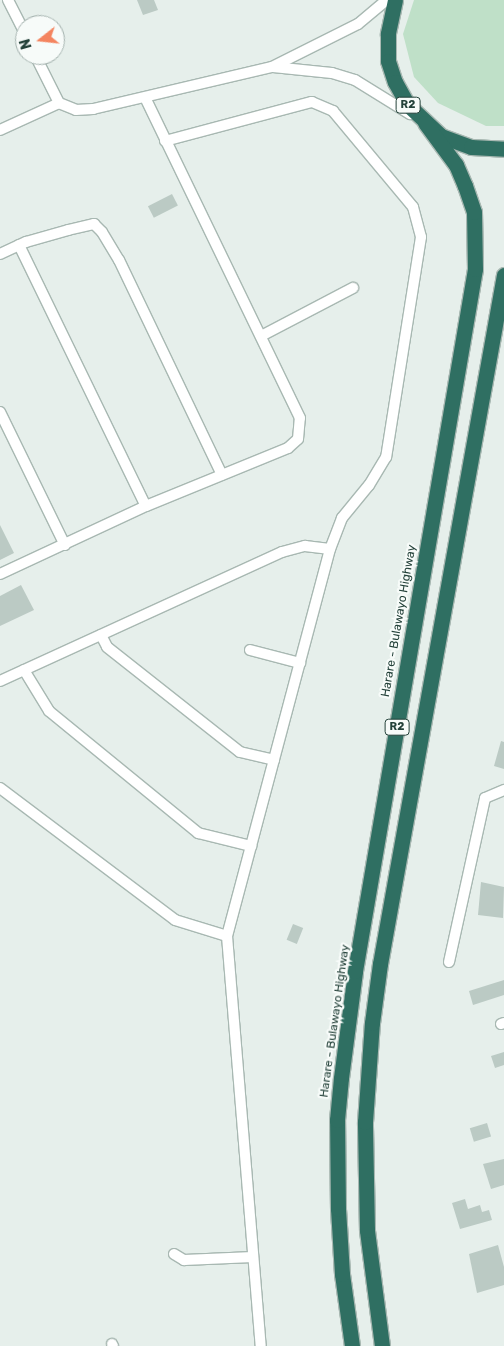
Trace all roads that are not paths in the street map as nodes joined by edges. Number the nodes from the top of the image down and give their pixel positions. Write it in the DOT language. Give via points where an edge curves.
graph roads {
  1 [pos="8,0"];
  2 [pos="387,0"];
  3 [pos="395,0"];
  4 [pos="16,15"];
  5 [pos="40,65"];
  6 [pos="272,67"];
  7 [pos="146,98"];
  8 [pos="59,103"];
  9 [pos="425,124"];
  10 [pos="0,130"];
  11 [pos="165,141"];
  12 [pos="504,148"];
  13 [pos="19,245"];
  14 [pos="0,254"];
  15 [pos="504,275"];
  16 [pos="354,288"];
  17 [pos="504,304"];
  18 [pos="496,321"];
  19 [pos="261,336"];
  20 [pos="0,412"];
  21 [pos="222,475"];
  22 [pos="146,506"];
  23 [pos="66,544"];
  24 [pos="330,549"];
  25 [pos="0,574"];
  26 [pos="101,635"];
  27 [pos="250,650"];
  28 [pos="300,663"];
  29 [pos="24,670"];
  30 [pos="0,681"];
  31 [pos="274,760"];
  32 [pos="0,788"];
  33 [pos="504,790"];
  34 [pos="251,846"];
  35 [pos="227,936"];
  36 [pos="449,962"];
  37 [pos="174,1254"];
  38 [pos="253,1256"];
  39 [pos="259,1346"];
  40 [pos="352,1346"];
  41 [pos="382,1346"];
  1 -- 4 [label="street"];
  2 -- 6 [label="street" via="358,24"];
  3 -- 9 [label="highway, Harare - Bulawayo Highway / R2" via="388,34 388,61 408,105"];
  5 -- 8 [label="street"];
  6 -- 7 [label="street"];
  6 -- 9 [label="street" via="332,73 355,80"];
  7 -- 8 [label="street" via="76,110"];
  7 -- 11 [label="street"];
  8 -- 10 [label="street"];
  9 -- 12 [label="highway, Harare - Bulawayo Highway / R2" via="441,136 471,147"];
  9 -- 40 [label="highway, Harare - Bulawayo Highway / R2" via="456,165 465,186 474,219 474,269 355,971 342,1068 337,1120 338,1209 342,1274"];
  11 -- 19 [label="street"];
  11 -- 24 [label="street" via="312,102 332,111 413,207 421,238 386,457 369,485 342,518"];
  13 -- 14 [label="street"];
  13 -- 21 [label="street" via="94,224 102,232 119,260"];
  13 -- 22 [label="street"];
  15 -- 18 [label="highway, R2"];
  16 -- 19 [label="street"];
  17 -- 18 [label="highway"];
  18 -- 41 [label="highway, R2" via="372,1023 365,1122 367,1230"];
  19 -- 21 [label="street" via="300,418 298,439 288,448"];
  20 -- 23 [label="street"];
  21 -- 22 [label="street"];
  22 -- 23 [label="street"];
  23 -- 25 [label="street"];
  24 -- 26 [label="street" via="305,546 282,552"];
  24 -- 28 [label="street"];
  26 -- 29 [label="street"];
  26 -- 31 [label="street" via="108,647 240,752"];
  27 -- 28 [label="street"];
  28 -- 31 [label="street"];
  29 -- 30 [label="street"];
  29 -- 34 [label="street" via="49,711 198,834"];
  31 -- 34 [label="street"];
  32 -- 35 [label="street" via="175,920"];
  33 -- 36 [label="street" via="485,798"];
  34 -- 35 [label="street"];
  35 -- 38 [label="street"];
  37 -- 38 [label="street" via="184,1260"];
  38 -- 39 [label="street"];
}
